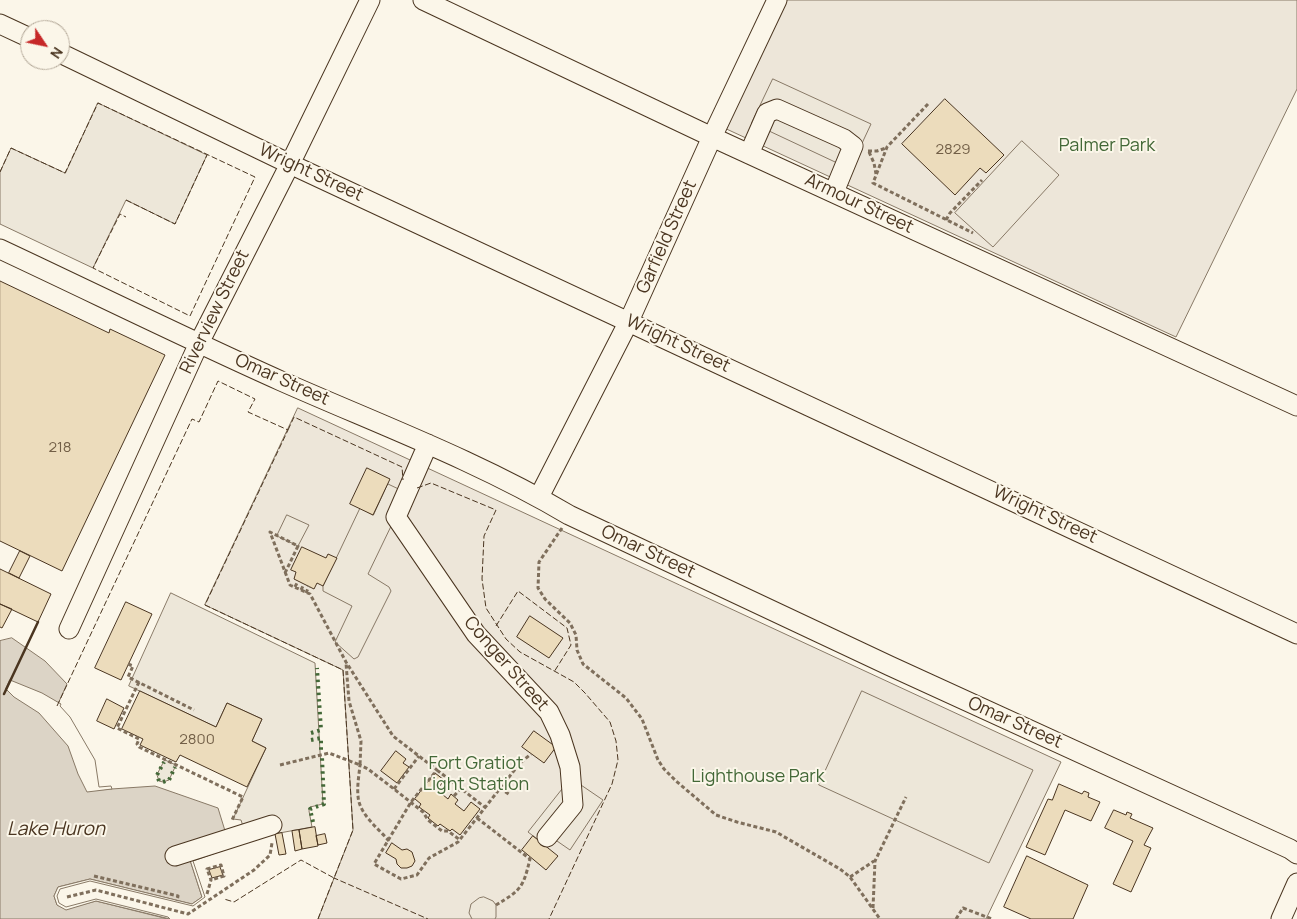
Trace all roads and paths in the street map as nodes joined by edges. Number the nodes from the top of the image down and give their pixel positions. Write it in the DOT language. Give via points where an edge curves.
graph roads {
  1 [pos="370,0"];
  2 [pos="423,0"];
  3 [pos="777,0"];
  4 [pos="0,24"];
  5 [pos="20,33"];
  6 [pos="70,58"];
  7 [pos="928,104"];
  8 [pos="712,137"];
  9 [pos="868,151"];
  10 [pos="749,154"];
  11 [pos="290,164"];
  12 [pos="876,175"];
  13 [pos="982,180"];
  14 [pos="834,192"];
  15 [pos="946,220"];
  16 [pos="973,232"];
  17 [pos="0,250"];
  18 [pos="629,321"];
  19 [pos="199,343"];
  20 [pos="1297,406"];
  21 [pos="428,444"];
  22 [pos="539,497"];
  23 [pos="570,515"];
  24 [pos="285,573"];
  25 [pos="298,581"];
  26 [pos="304,584"];
  27 [pos="309,586"];
  28 [pos="295,587"];
  29 [pos="301,590"];
  30 [pos="306,592"];
  31 [pos="69,629"];
  32 [pos="1297,634"];
  33 [pos="346,662"];
  34 [pos="128,664"];
  35 [pos="139,682"];
  36 [pos="194,710"];
  37 [pos="531,754"];
  38 [pos="419,756"];
  39 [pos="280,765"];
  40 [pos="360,765"];
  41 [pos="437,770"];
  42 [pos="461,788"];
  43 [pos="500,788"];
  44 [pos="394,789"];
  45 [pos="510,795"];
  46 [pos="454,796"];
  47 [pos="243,797"];
  48 [pos="906,797"];
  49 [pos="410,802"];
  50 [pos="486,808"];
  51 [pos="478,818"];
  52 [pos="272,825"];
  53 [pos="547,837"];
  54 [pos="460,840"];
  55 [pos="389,841"];
  56 [pos="1297,854"];
  57 [pos="175,856"];
  58 [pos="874,861"];
  59 [pos="94,876"];
  60 [pos="850,877"];
  61 [pos="211,880"];
  62 [pos="1297,883"];
  63 [pos="207,894"];
  64 [pos="68,897"];
  65 [pos="177,901"];
  66 [pos="496,905"];
  67 [pos="873,908"];
  68 [pos="880,919"];
  69 [pos="956,919"];
  70 [pos="992,919"];
  71 [pos="1281,919"];
  1 -- 11 [label="street, Riverview Street"];
  2 -- 8 [label="street, Armour Street"];
  3 -- 8 [label="street, Garfield Street"];
  4 -- 5 [label="street"];
  6 -- 11 [label="street, Wright Street"];
  7 -- 12 [label="path" via="886,148"];
  8 -- 10 [label="street, Armour Street"];
  8 -- 18 [label="street, Garfield Street"];
  9 -- 12 [label="path"];
  10 -- 14 [label="street, Armour Street"];
  10 -- 14 [label="street" via="767,113 777,109 786,112 853,146"];
  11 -- 18 [label="street, Wright Street"];
  11 -- 19 [label="street, Riverview Street"];
  12 -- 15 [label="path" via="873,184"];
  13 -- 15 [label="path"];
  14 -- 20 [label="street, Armour Street"];
  15 -- 16 [label="path"];
  17 -- 19 [label="street, Omar Street"];
  18 -- 22 [label="street, Garfield Street"];
  18 -- 32 [label="street, Wright Street"];
  19 -- 21 [label="street, Omar Street"];
  19 -- 31 [label="street, Riverview Street"];
  21 -- 22 [label="street, Omar Street"];
  21 -- 53 [label="street, Conger Street" via="396,517 476,634 549,712 570,767 573,805"];
  22 -- 23 [label="street, Omar Street"];
  23 -- 56 [label="street, Omar Street"];
  23 -- 60 [label="path" via="539,562 538,588 570,623 583,664 626,698 642,719 664,769 716,815 776,832"];
  24 -- 24 [label="path" via="279,557 270,532 298,546"];
  24 -- 28 [label="path" via="290,585"];
  25 -- 28 [label="path"];
  26 -- 29 [label="path"];
  27 -- 30 [label="path"];
  28 -- 29 [label="path"];
  29 -- 30 [label="path"];
  30 -- 33 [label="path"];
  33 -- 38 [label="path" via="394,736"];
  33 -- 40 [label="path" via="349,701 361,741"];
  34 -- 35 [label="path" via="134,666 128,677"];
  35 -- 36 [label="path"];
  35 -- 47 [label="path" via="117,728 139,739 139,747"];
  37 -- 43 [label="path"];
  38 -- 41 [label="path"];
  38 -- 44 [label="path"];
  39 -- 40 [label="path" via="329,753"];
  40 -- 44 [label="path"];
  40 -- 55 [label="path" via="360,805"];
  41 -- 42 [label="path"];
  41 -- 49 [label="path"];
  42 -- 46 [label="path"];
  42 -- 50 [label="path"];
  43 -- 45 [label="path"];
  43 -- 50 [label="path"];
  44 -- 49 [label="path"];
  48 -- 58 [label="path"];
  49 -- 54 [label="path" via="442,831 448,831"];
  49 -- 55 [label="path"];
  50 -- 51 [label="path"];
  51 -- 54 [label="path"];
  51 -- 66 [label="path" via="530,859 520,888"];
  52 -- 57 [label="street"];
  52 -- 64 [label="path" via="274,833 270,855 254,870 188,914 96,890"];
  54 -- 55 [label="path" via="429,858 417,875 401,879 374,864"];
  58 -- 60 [label="path"];
  58 -- 67 [label="path"];
  59 -- 65 [label="path" via="178,896"];
  60 -- 67 [label="path"];
  61 -- 61 [label="path" via="207,869 221,865 224,876"];
  61 -- 63 [label="path"];
  62 -- 71 [label="street"];
  67 -- 68 [label="path"];
  69 -- 70 [label="path" via="963,908"];
}
